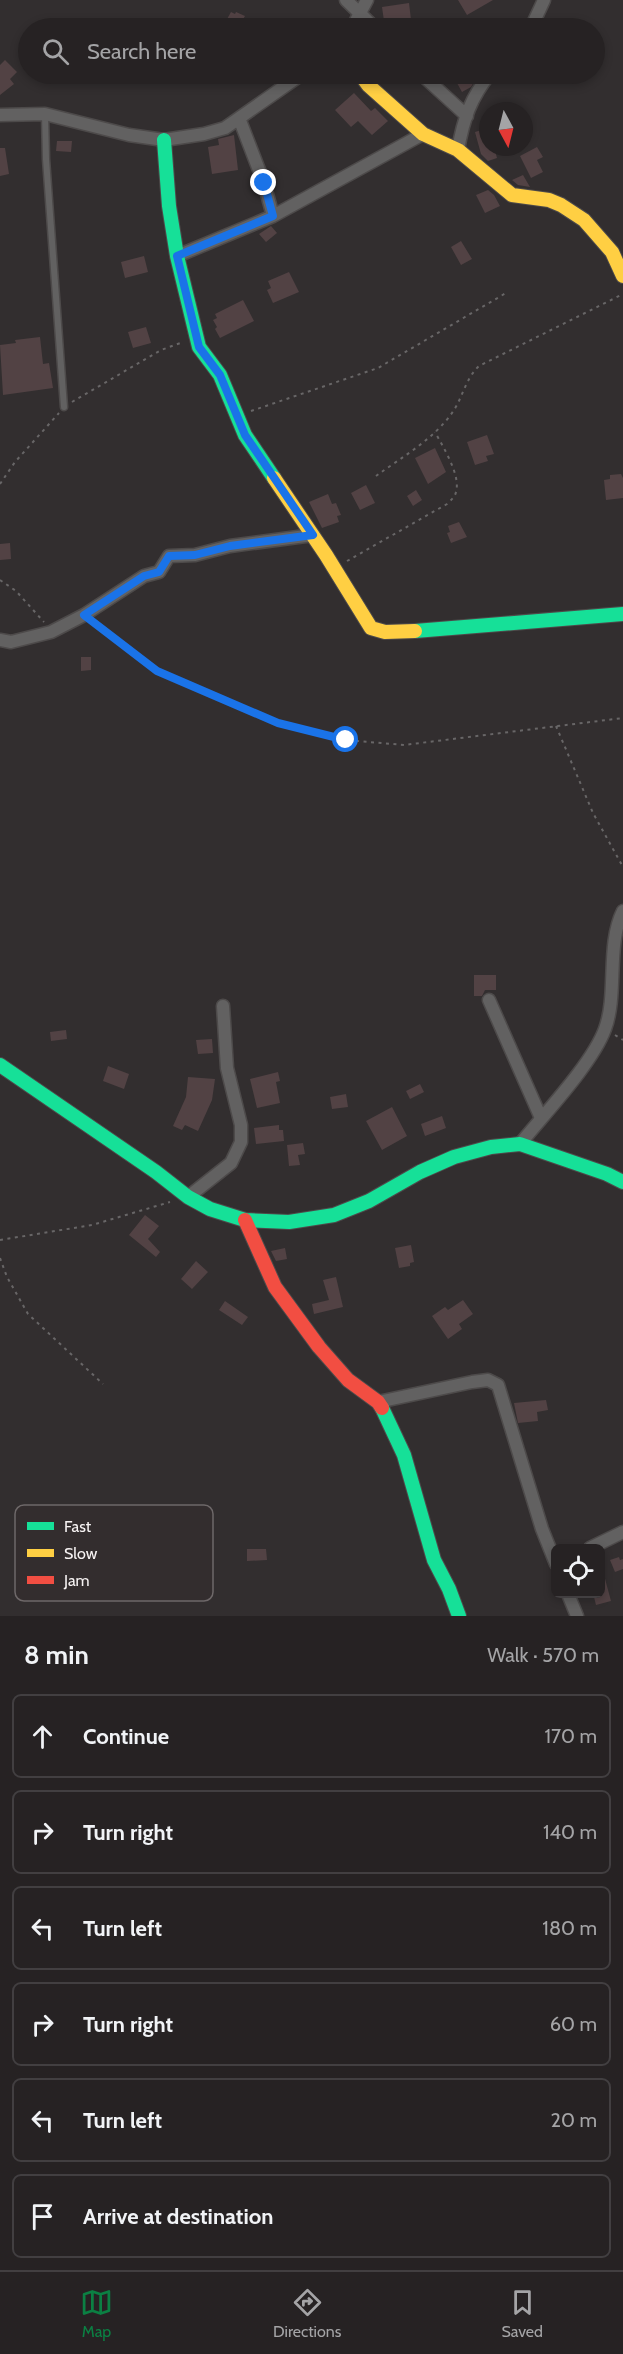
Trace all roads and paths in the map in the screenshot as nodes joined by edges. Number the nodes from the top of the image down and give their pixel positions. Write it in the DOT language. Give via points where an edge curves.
graph roads {
  1 [pos="346,0"];
  2 [pos="367,0"];
  3 [pos="544,0"];
  4 [pos="360,14"];
  5 [pos="358,18"];
  6 [pos="364,18"];
  7 [pos="536,18"];
  8 [pos="288,84"];
  9 [pos="367,84"];
  10 [pos="432,84"];
  11 [pos="482,84"];
  12 [pos="45,114"];
  13 [pos="0,115"];
  14 [pos="467,116"];
  15 [pos="240,118"];
  16 [pos="423,134"];
  17 [pos="164,140"];
  18 [pos="458,150"];
  19 [pos="273,216"];
  20 [pos="177,256"];
  21 [pos="623,276"];
  22 [pos="506,293"];
  23 [pos="623,294"];
  24 [pos="197,337"];
  25 [pos="63,407"];
  26 [pos="237,416"];
  27 [pos="435,432"];
  28 [pos="376,476"];
  29 [pos="0,484"];
  30 [pos="313,535"];
  31 [pos="334,568"];
  32 [pos="0,580"];
  33 [pos="623,614"];
  34 [pos="84,615"];
  35 [pos="51,632"];
  36 [pos="0,640"];
  37 [pos="623,718"];
  38 [pos="556,726"];
  39 [pos="623,867"];
  40 [pos="623,911"];
  41 [pos="489,1000"];
  42 [pos="223,1006"];
  43 [pos="0,1065"];
  44 [pos="541,1118"];
  45 [pos="520,1144"];
  46 [pos="623,1182"];
  47 [pos="188,1197"];
  48 [pos="245,1220"];
  49 [pos="0,1240"];
  50 [pos="0,1258"];
  51 [pos="103,1384"];
  52 [pos="378,1402"];
  53 [pos="623,1532"];
  54 [pos="598,1544"];
  55 [pos="551,1553"];
  56 [pos="570,1598"];
  57 [pos="459,1616"];
  58 [pos="577,1616"];
  1 -- 4 [label="street"];
  2 -- 4 [label="street"];
  3 -- 7 [label="street"];
  4 -- 5 [label="street"];
  4 -- 6 [label="street"];
  8 -- 15 [label="street"];
  9 -- 16 [label="street"];
  10 -- 14 [label="street"];
  11 -- 14 [label="street"];
  12 -- 13 [label="street"];
  12 -- 17 [label="street"];
  12 -- 25 [label="lane"];
  14 -- 18 [label="street"];
  15 -- 17 [label="street" via="225,128"];
  15 -- 19 [label="street"];
  16 -- 18 [label="street"];
  16 -- 19 [label="street"];
  17 -- 20 [label="street"];
  18 -- 21 [label="street" via="512,195 550,200 584,220 606,243"];
  19 -- 20 [label="street"];
  20 -- 24 [label="street"];
  22 -- 26 [label="path" via="378,368"];
  23 -- 27 [label="path" via="479,366 471,373 454,411"];
  24 -- 25 [label="path" via="161,350"];
  24 -- 26 [label="street" via="199,347 220,375"];
  25 -- 29 [label="path"];
  26 -- 30 [label="street" via="245,435"];
  27 -- 28 [label="path"];
  27 -- 31 [label="path" via="456,479 453,497"];
  30 -- 31 [label="street"];
  30 -- 34 [label="street" via="169,556 159,572 144,576"];
  31 -- 33 [label="street" via="371,628 385,632"];
  32 -- 35 [label="path" via="37,612"];
  34 -- 35 [label="street"];
  34 -- 38 [label="path" via="157,671 278,723 346,740 404,745"];
  35 -- 36 [label="street" via="11,642"];
  37 -- 38 [label="path"];
  38 -- 39 [label="path" via="593,813"];
  40 -- 44 [label="street" via="616,938 606,1028 592,1055"];
  41 -- 44 [label="street"];
  42 -- 47 [label="street" via="227,1068 241,1125 241,1142 231,1163"];
  43 -- 47 [label="street"];
  44 -- 45 [label="street"];
  45 -- 46 [label="street"];
  45 -- 48 [label="street" via="454,1157 334,1215 289,1222"];
  47 -- 48 [label="street"];
  47 -- 49 [label="path" via="92,1225"];
  48 -- 52 [label="street" via="280,1295 348,1380"];
  50 -- 51 [label="path" via="28,1314"];
  52 -- 55 [label="street" via="472,1382 488,1380 498,1385"];
  52 -- 57 [label="street" via="404,1455 434,1560"];
  53 -- 54 [label="street"];
  56 -- 58 [label="street"];
}
